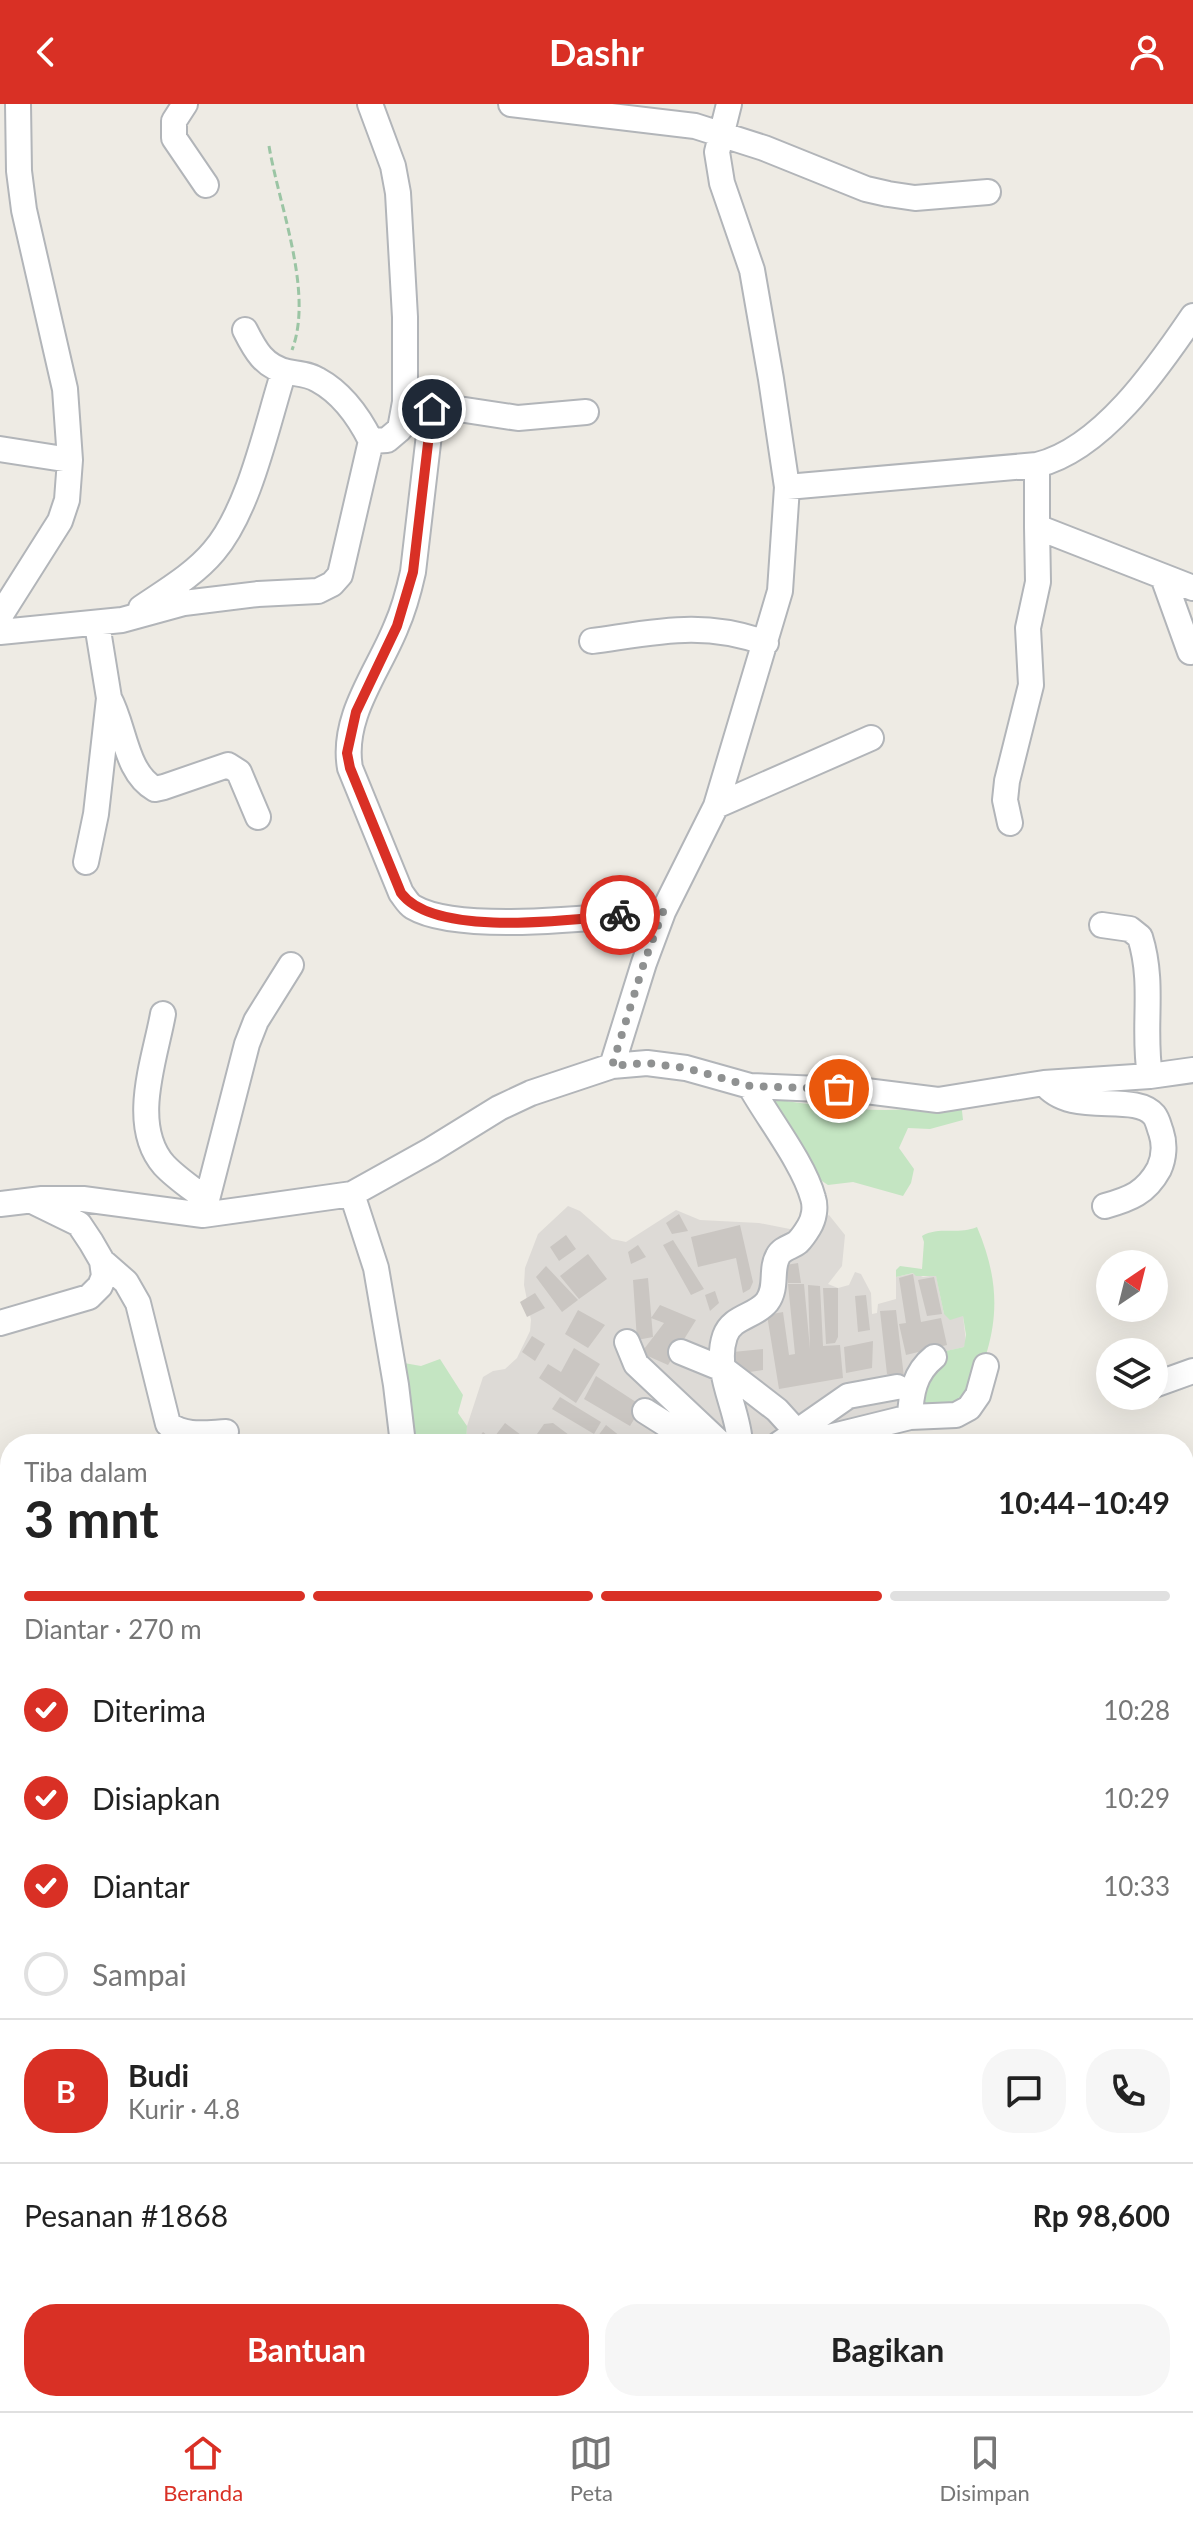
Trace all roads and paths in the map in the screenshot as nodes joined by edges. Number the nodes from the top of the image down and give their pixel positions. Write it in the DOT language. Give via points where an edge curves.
graph roads {
  1 [pos="18,104"];
  2 [pos="185,104"];
  3 [pos="370,104"];
  4 [pos="511,104"];
  5 [pos="729,104"];
  6 [pos="720,132"];
  7 [pos="269,146"];
  8 [pos="206,185"];
  9 [pos="988,192"];
  10 [pos="1193,316"];
  11 [pos="245,330"];
  12 [pos="284,371"];
  13 [pos="432,409"];
  14 [pos="586,412"];
  15 [pos="404,413"];
  16 [pos="371,441"];
  17 [pos="0,449"];
  18 [pos="70,460"];
  19 [pos="1037,465"];
  20 [pos="787,487"];
  21 [pos="1037,527"];
  22 [pos="1163,577"];
  23 [pos="1193,588"];
  24 [pos="0,616"];
  25 [pos="122,620"];
  26 [pos="97,624"];
  27 [pos="0,632"];
  28 [pos="592,641"];
  29 [pos="766,643"];
  30 [pos="1190,652"];
  31 [pos="109,698"];
  32 [pos="871,738"];
  33 [pos="716,806"];
  34 [pos="258,817"];
  35 [pos="1010,823"];
  36 [pos="86,862"];
  37 [pos="663,912"];
  38 [pos="1102,925"];
  39 [pos="291,965"];
  40 [pos="163,1014"];
  41 [pos="612,1066"];
  42 [pos="1193,1070"];
  43 [pos="1150,1076"];
  44 [pos="1044,1083"];
  45 [pos="750,1086"];
  46 [pos="352,1194"];
  47 [pos="30,1201"];
  48 [pos="0,1204"];
  49 [pos="1105,1206"];
  50 [pos="205,1207"];
  51 [pos="102,1261"];
  52 [pos="0,1323"];
  53 [pos="627,1342"];
  54 [pos="681,1352"];
  55 [pos="934,1357"];
  56 [pos="986,1366"];
  57 [pos="725,1370"];
  58 [pos="1193,1371"];
  59 [pos="1168,1380"];
  60 [pos="897,1387"];
  61 [pos="645,1411"];
  62 [pos="910,1417"];
  63 [pos="226,1432"];
  64 [pos="402,1434"];
  65 [pos="679,1434"];
  66 [pos="710,1434"];
  67 [pos="738,1434"];
  68 [pos="786,1434"];
  69 [pos="794,1434"];
  70 [pos="841,1434"];
  1 -- 18 [label="street" via="24,210 65,389"];
  2 -- 8 [label="street" via="174,121 174,138"];
  3 -- 15 [label="street" via="398,193"];
  4 -- 6 [label="street"];
  5 -- 6 [label="street"];
  6 -- 9 [label="street" via="866,189 915,198"];
  6 -- 20 [label="street" via="722,183 752,270"];
  7 -- 12 [label="path" via="298,285 297,338"];
  10 -- 19 [label="street" via="1104,427 1059,459"];
  11 -- 12 [label="street" via="262,359"];
  12 -- 16 [label="street" via="326,385 349,406"];
  12 -- 25 [label="street" via="241,505 226,534 200,566"];
  13 -- 14 [label="street" via="518,418"];
  13 -- 15 [label="street"];
  13 -- 37 [label="street" via="408,593 356,712 347,753 401,893 425,912 469,922"];
  15 -- 16 [label="street" via="393,435"];
  16 -- 25 [label="street" via="340,575 332,584 318,591 184,603"];
  17 -- 18 [label="street"];
  18 -- 24 [label="street" via="60,521"];
  19 -- 20 [label="street"];
  19 -- 21 [label="street"];
  20 -- 29 [label="street" via="780,591"];
  21 -- 22 [label="street"];
  21 -- 35 [label="street" via="1038,582 1028,628 1031,685 1007,781"];
  22 -- 23 [label="street"];
  22 -- 30 [label="street"];
  25 -- 26 [label="street"];
  26 -- 27 [label="street"];
  26 -- 31 [label="street"];
  28 -- 29 [label="street" via="685,628 724,630"];
  29 -- 33 [label="street"];
  31 -- 34 [label="street" via="134,767 145,782 155,789 228,765 239,772"];
  31 -- 36 [label="street"];
  32 -- 33 [label="street"];
  33 -- 37 [label="street"];
  37 -- 41 [label="street"];
  38 -- 43 [label="street" via="1135,931 1143,945 1149,979"];
  39 -- 50 [label="street" via="247,1044"];
  40 -- 50 [label="street" via="146,1124 163,1164"];
  41 -- 45 [label="street" via="686,1068"];
  41 -- 46 [label="street" via="499,1108"];
  42 -- 43 [label="street"];
  43 -- 44 [label="street"];
  44 -- 45 [label="street" via="938,1100"];
  44 -- 49 [label="street" via="1064,1099 1140,1107 1158,1122 1163,1161 1154,1177 1133,1198"];
  45 -- 57 [label="street" via="797,1163 814,1198 814,1210 797,1243 780,1252 768,1300 731,1325 725,1336"];
  46 -- 50 [label="street"];
  46 -- 64 [label="street" via="376,1268"];
  47 -- 48 [label="street"];
  47 -- 50 [label="street"];
  47 -- 51 [label="street" via="79,1224"];
  51 -- 52 [label="street" via="104,1276 89,1297"];
  51 -- 63 [label="street" via="126,1282 138,1303 168,1424 191,1434"];
  53 -- 66 [label="street" via="636,1364"];
  54 -- 57 [label="street"];
  55 -- 62 [label="street" via="918,1375"];
  56 -- 62 [label="street" via="969,1408 956,1415"];
  57 -- 67 [label="street"];
  57 -- 68 [label="street" via="777,1410"];
  58 -- 59 [label="street"];
  60 -- 69 [label="street" via="848,1396"];
  61 -- 65 [label="street"];
  62 -- 70 [label="street"];
}
